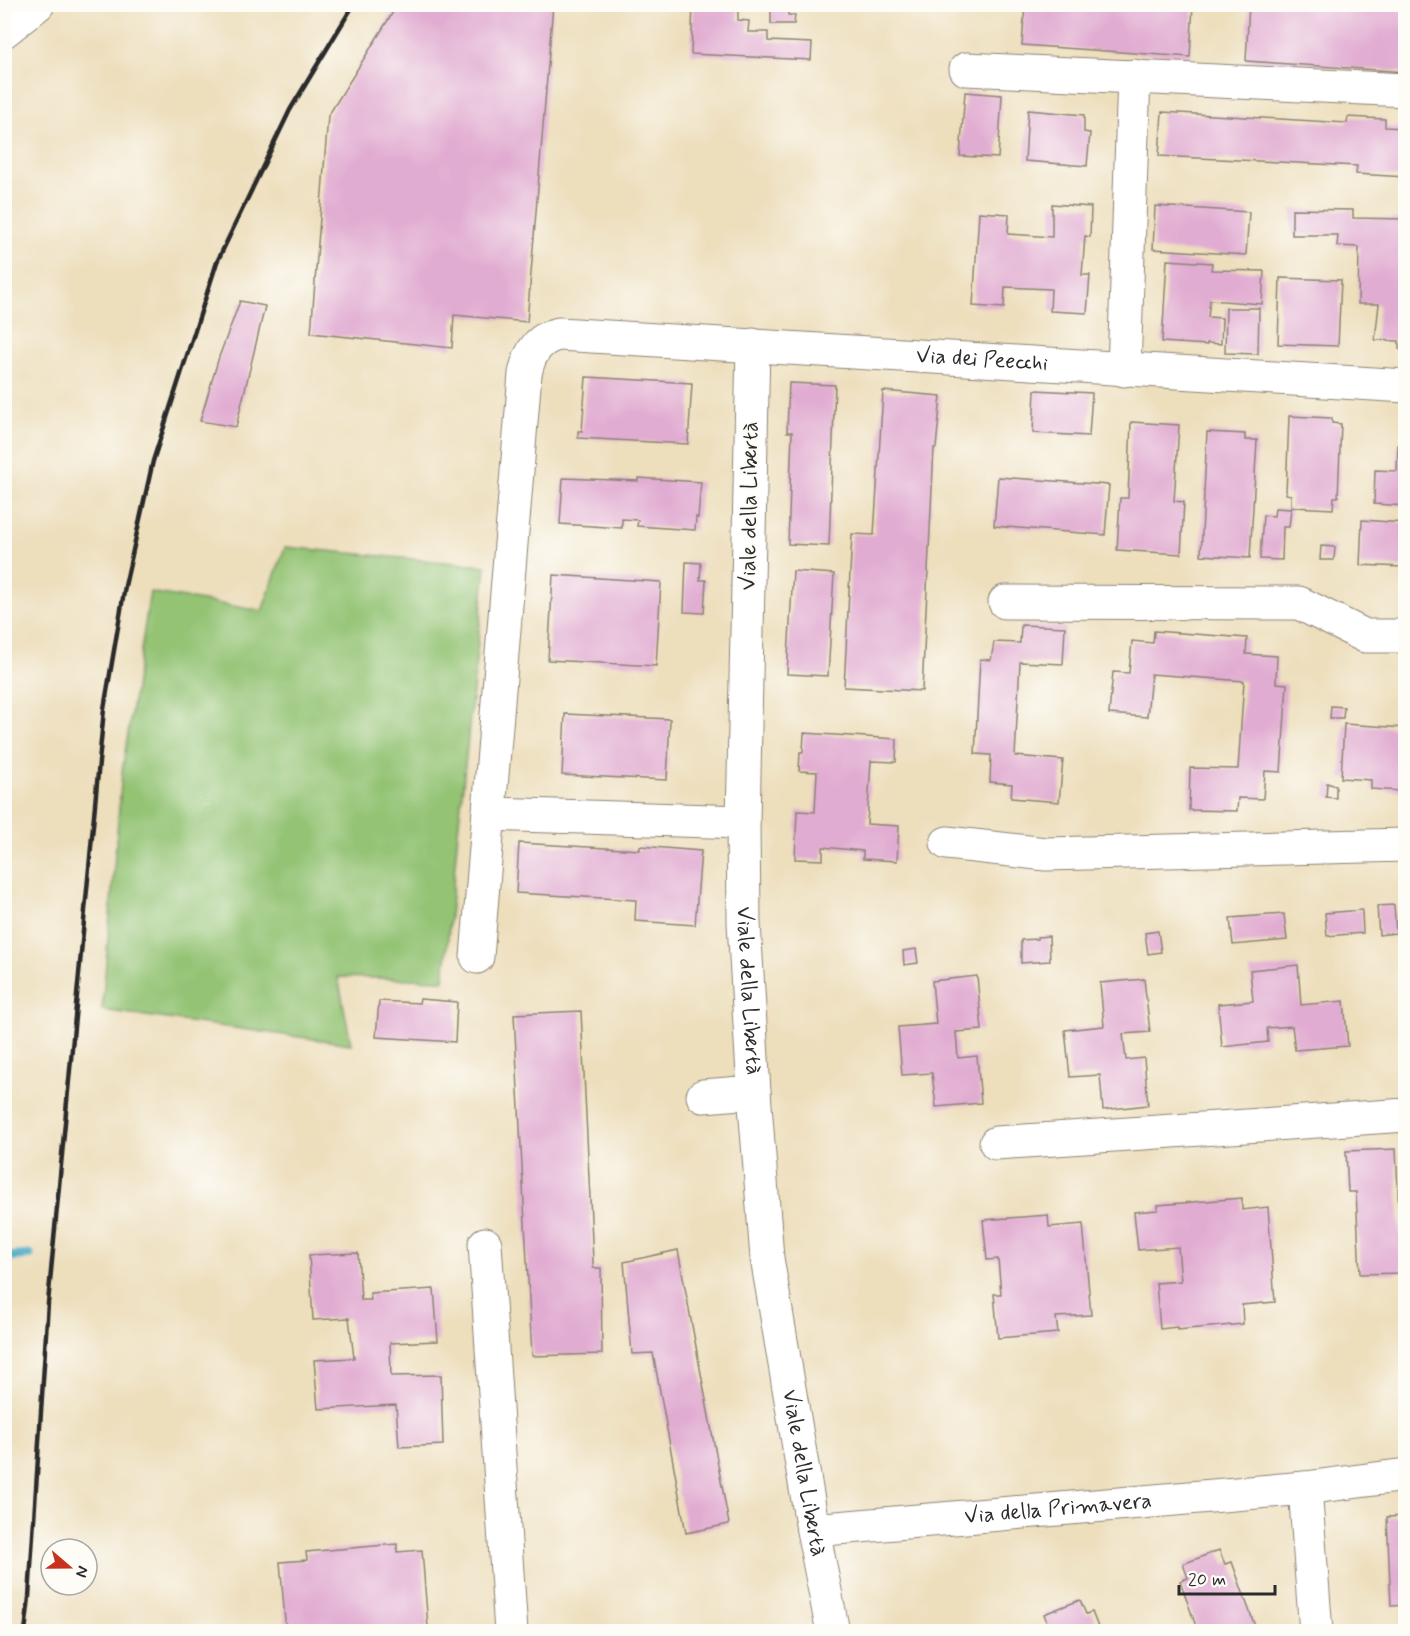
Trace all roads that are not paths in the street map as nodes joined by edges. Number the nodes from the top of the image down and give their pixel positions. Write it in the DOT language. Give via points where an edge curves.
graph roads {
  1 [pos="38,4"];
  2 [pos="4,31"];
  3 [pos="966,69"];
  4 [pos="1134,76"];
  5 [pos="1406,90"];
  6 [pos="753,345"];
  7 [pos="1124,370"];
  8 [pos="1406,387"];
  9 [pos="1005,602"];
  10 [pos="1406,636"];
  11 [pos="489,814"];
  12 [pos="743,822"];
  13 [pos="947,843"];
  14 [pos="1406,844"];
  15 [pos="477,957"];
  16 [pos="754,1092"];
  17 [pos="703,1096"];
  18 [pos="1406,1114"];
  19 [pos="996,1143"];
  20 [pos="485,1244"];
  21 [pos="1406,1475"];
  22 [pos="1305,1488"];
  23 [pos="813,1530"];
  24 [pos="511,1632"];
  25 [pos="833,1632"];
  26 [pos="1316,1632"];
  1 -- 2 [label="street"];
  3 -- 4 [label="street"];
  4 -- 5 [label="street"];
  4 -- 7 [label="street"];
  6 -- 7 [label="street, Via dei Peecchi"];
  6 -- 11 [label="street, Via dei Peecchi" via="559,334 537,346 528,360"];
  6 -- 12 [label="street, Viale della Libertà"];
  7 -- 8 [label="street, Via dei Peecchi"];
  9 -- 10 [label="street" via="1299,603 1365,636"];
  11 -- 12 [label="street"];
  11 -- 15 [label="street"];
  12 -- 16 [label="street, Viale della Libertà" via="744,923"];
  13 -- 14 [label="street" via="1046,854"];
  16 -- 17 [label="street"];
  16 -- 23 [label="street, Viale della Libertà" via="767,1258"];
  18 -- 19 [label="street"];
  20 -- 24 [label="street"];
  21 -- 22 [label="street, Via della Primavera"];
  22 -- 23 [label="street, Via della Primavera"];
  22 -- 26 [label="street"];
  23 -- 25 [label="street, Viale della Libertà"];
}
